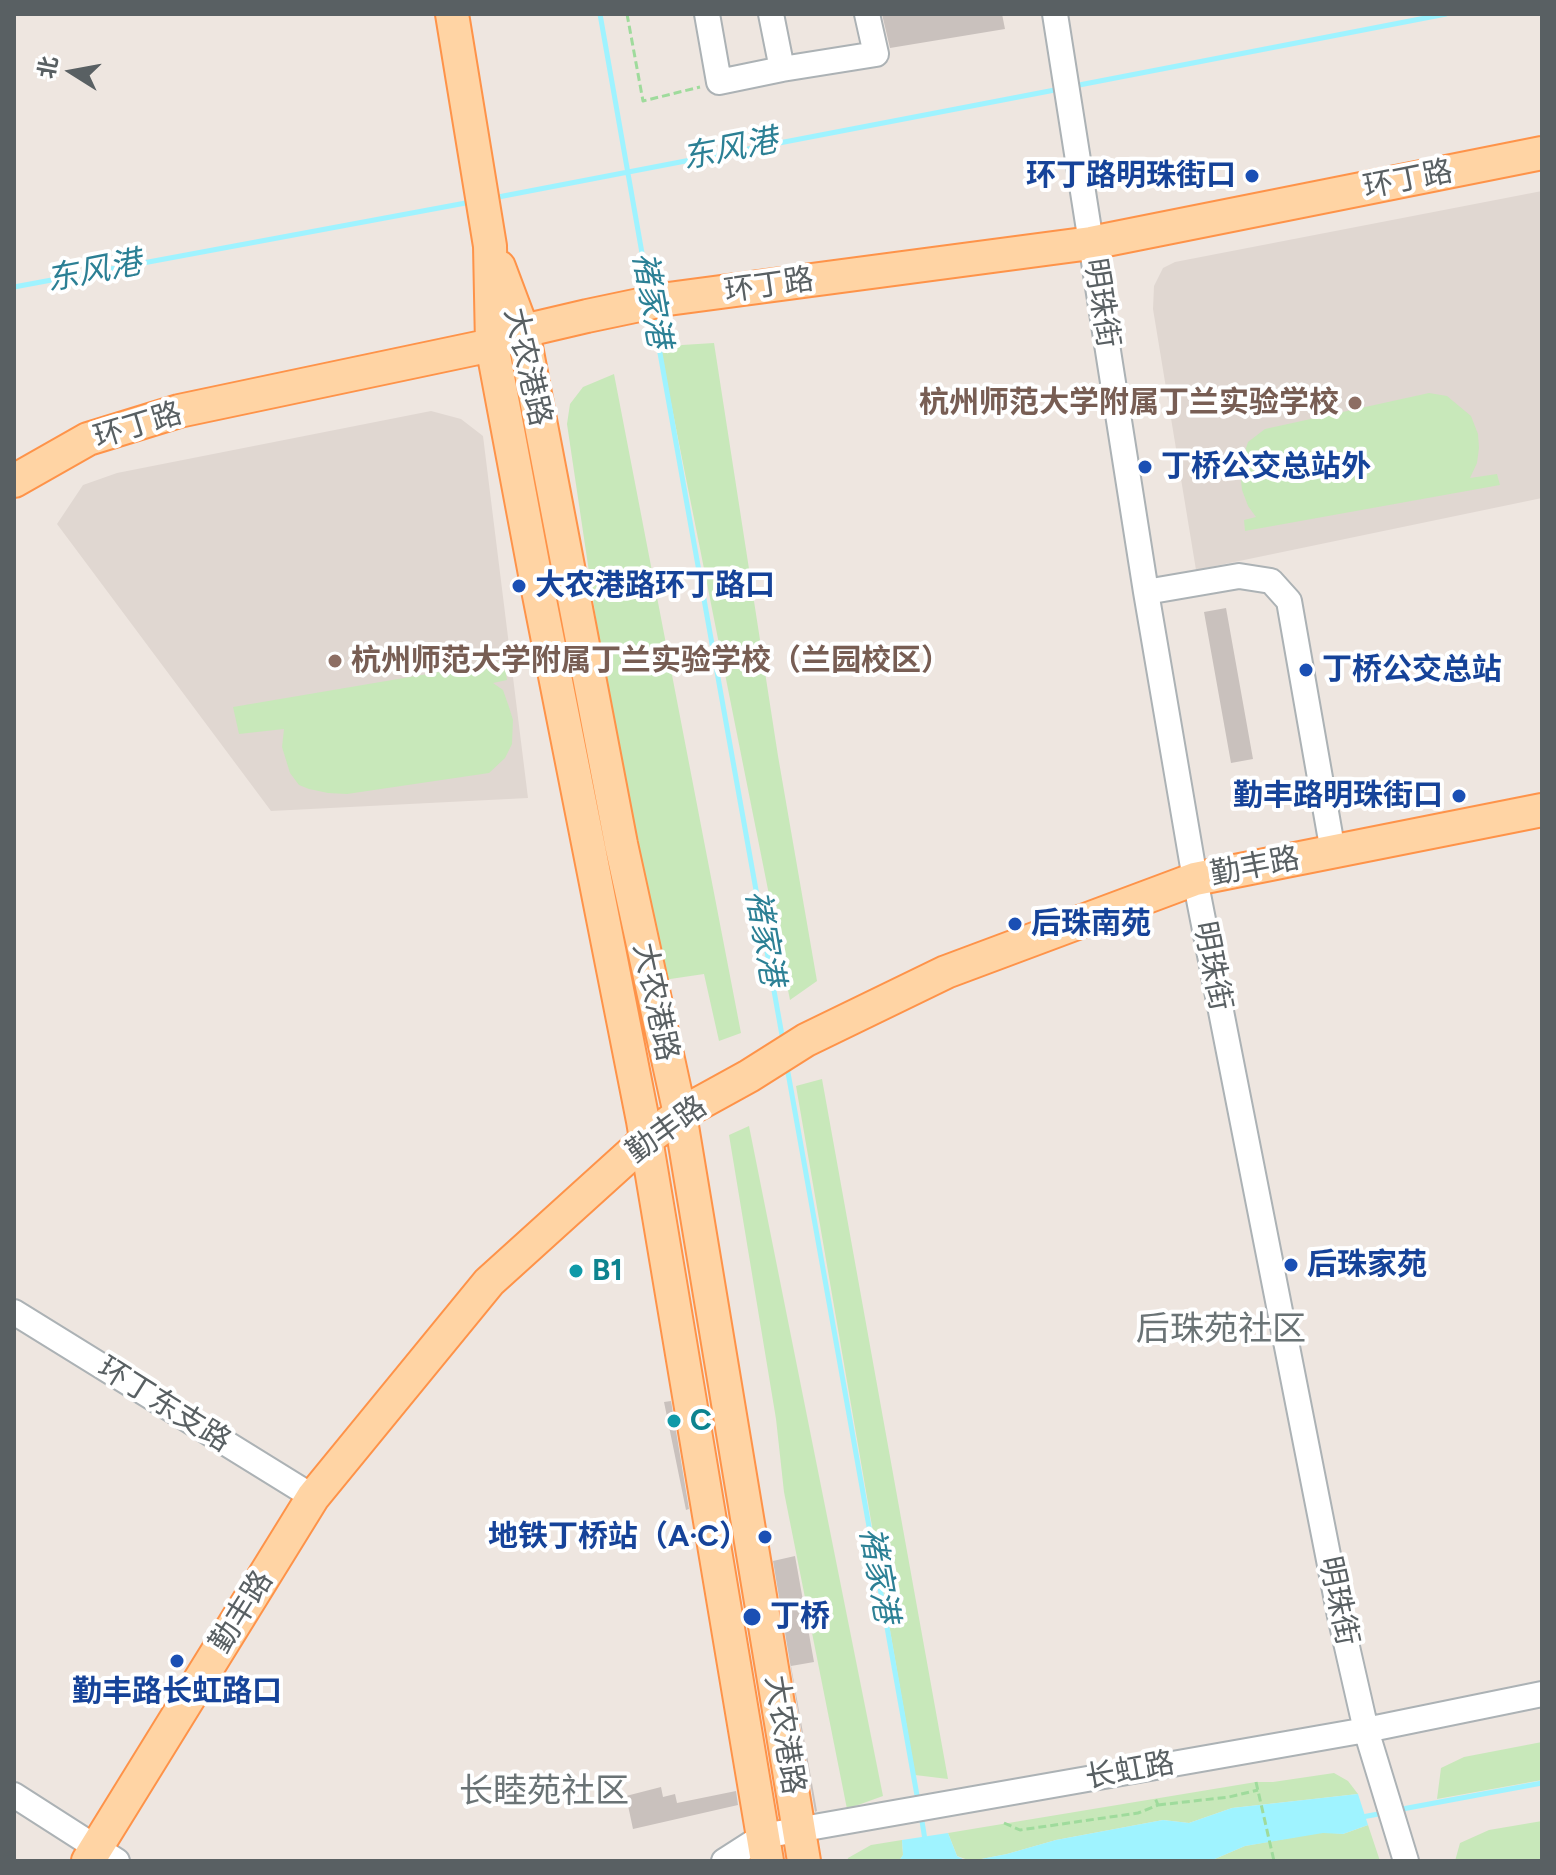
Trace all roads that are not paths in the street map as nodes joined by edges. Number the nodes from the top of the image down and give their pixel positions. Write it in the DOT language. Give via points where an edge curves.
graph roads {
  1 [pos="452,14"];
  2 [pos="707,14"];
  3 [pos="771,14"];
  4 [pos="867,14"];
  5 [pos="1055,14"];
  6 [pos="782,69"];
  7 [pos="1542,153"];
  8 [pos="1091,243"];
  9 [pos="490,246"];
  10 [pos="523,331"];
  11 [pos="492,345"];
  12 [pos="14,481"];
  13 [pos="1146,592"];
  14 [pos="1542,810"];
  15 [pos="1333,852"];
  16 [pos="1195,879"];
  17 [pos="680,1114"];
  18 [pos="646,1140"];
  19 [pos="14,1312"];
  20 [pos="313,1497"];
  21 [pos="1542,1694"];
  22 [pos="1366,1730"];
  23 [pos="14,1795"];
  24 [pos="802,1846"];
  25 [pos="765,1849"];
  26 [pos="100,1856"];
  27 [pos="724,1861"];
  28 [pos="1406,1861"];
  1 -- 9 [label="main road, 大农港路"];
  2 -- 6 [label="street" via="719,82"];
  3 -- 6 [label="street"];
  4 -- 6 [label="street" via="876,54"];
  5 -- 8 [label="street, 明珠街"];
  7 -- 8 [label="main road, 环丁路"];
  8 -- 10 [label="main road, 环丁路" via="668,299"];
  8 -- 13 [label="street, 明珠街"];
  9 -- 10 [label="main road, 大农港路"];
  9 -- 11 [label="main road, 大农港路"];
  10 -- 11 [label="main road, 环丁路"];
  10 -- 17 [label="main road, 大农港路" via="621,844"];
  11 -- 12 [label="main road, 环丁路" via="179,411 88,439"];
  11 -- 18 [label="main road, 大农港路"];
  13 -- 15 [label="street" via="1239,576 1271,581 1289,601"];
  13 -- 16 [label="street, 明珠街"];
  14 -- 15 [label="main road, 勤丰路"];
  15 -- 16 [label="main road, 勤丰路"];
  16 -- 17 [label="main road, 勤丰路" via="946,972 806,1040"];
  16 -- 22 [label="street, 明珠街"];
  17 -- 18 [label="main road, 勤丰路"];
  17 -- 24 [label="main road, 大农港路"];
  18 -- 20 [label="main road, 勤丰路" via="489,1282"];
  18 -- 25 [label="main road, 大农港路"];
  19 -- 20 [label="street, 环丁东支路"];
  20 -- 26 [label="main road, 勤丰路"];
  21 -- 22 [label="street, 长虹路"];
  22 -- 24 [label="street, 长虹路" via="920,1809"];
  22 -- 28 [label="street, 明珠街"];
  23 -- 26 [label="street"];
  24 -- 25 [label="street, 长虹路"];
  25 -- 27 [label="street, 长虹路"];
}
